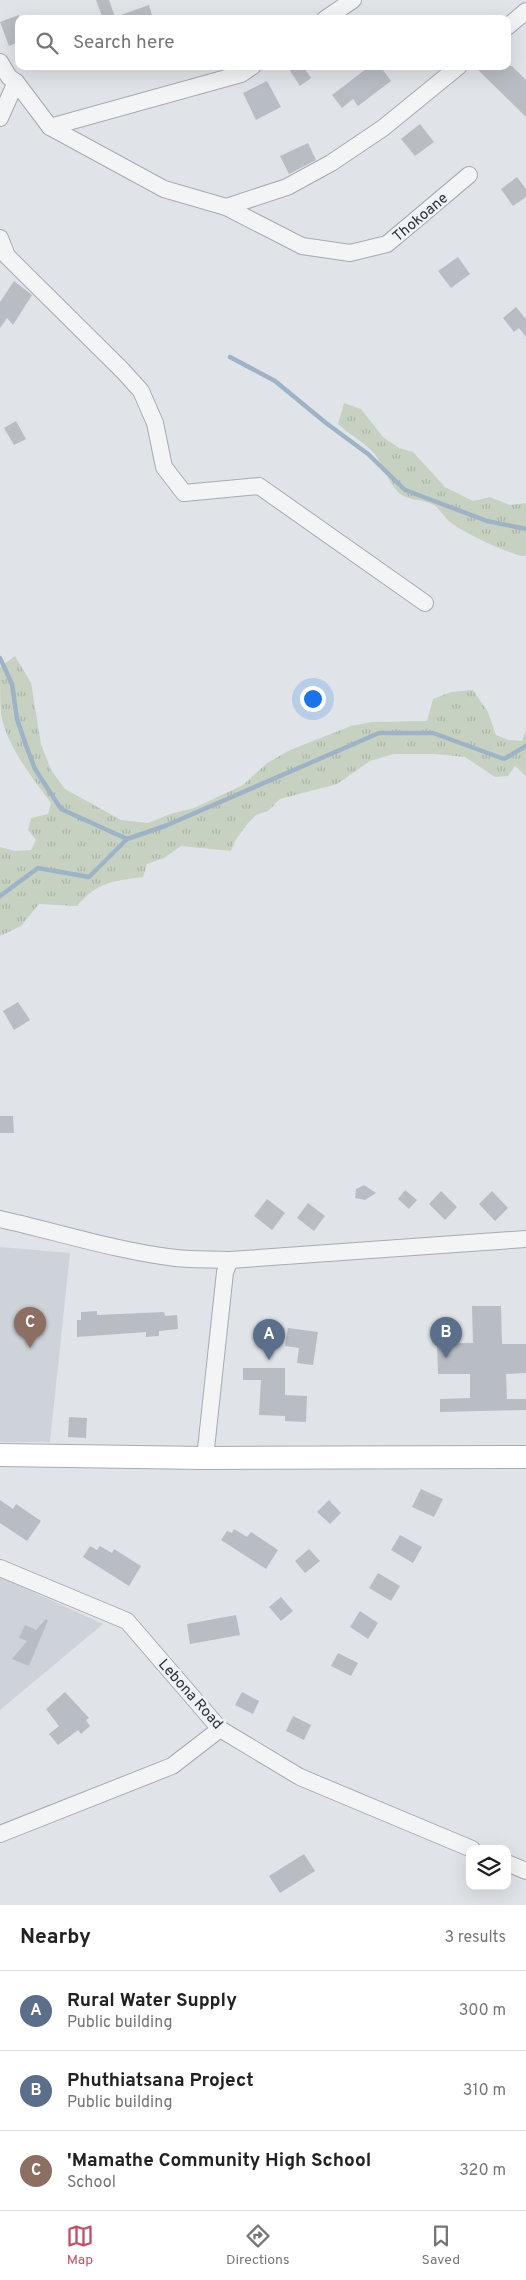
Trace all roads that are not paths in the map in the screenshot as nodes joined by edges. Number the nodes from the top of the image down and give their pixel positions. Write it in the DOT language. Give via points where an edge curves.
graph roads {
  1 [pos="353,0"];
  2 [pos="526,11"];
  3 [pos="331,15"];
  4 [pos="511,23"];
  5 [pos="0,62"];
  6 [pos="247,70"];
  7 [pos="454,70"];
  8 [pos="16,82"];
  9 [pos="0,118"];
  10 [pos="50,127"];
  11 [pos="469,175"];
  12 [pos="226,207"];
  13 [pos="0,238"];
  14 [pos="425,603"];
  15 [pos="0,1219"];
  16 [pos="526,1239"];
  17 [pos="230,1260"];
  18 [pos="0,1455"];
  19 [pos="526,1457"];
  20 [pos="204,1458"];
  21 [pos="0,1568"];
  22 [pos="220,1729"];
  23 [pos="0,1834"];
  24 [pos="466,1846"];
  25 [pos="511,1865"];
  26 [pos="526,1871"];
  1 -- 3 [label="street"];
  2 -- 4 [label="street"];
  5 -- 8 [label="street"];
  6 -- 10 [label="street"];
  7 -- 12 [label="street" via="383,128 331,163 287,186"];
  8 -- 9 [label="street"];
  8 -- 10 [label="street"];
  10 -- 12 [label="street, Thokoane" via="164,189"];
  11 -- 12 [label="street, Thokoane" via="387,244 350,253 302,246"];
  13 -- 14 [label="street" via="7,256 141,391 155,423 164,467 184,493 259,486"];
  15 -- 17 [label="street" via="82,1240 175,1258"];
  16 -- 17 [label="street"];
  17 -- 20 [label="street" via="225,1272"];
  18 -- 20 [label="main road"];
  19 -- 20 [label="main road"];
  21 -- 22 [label="street, Lebona Road" via="126,1621"];
  22 -- 23 [label="street" via="172,1766"];
  22 -- 24 [label="street, Lebona Road" via="300,1776"];
  25 -- 26 [label="street"];
}
